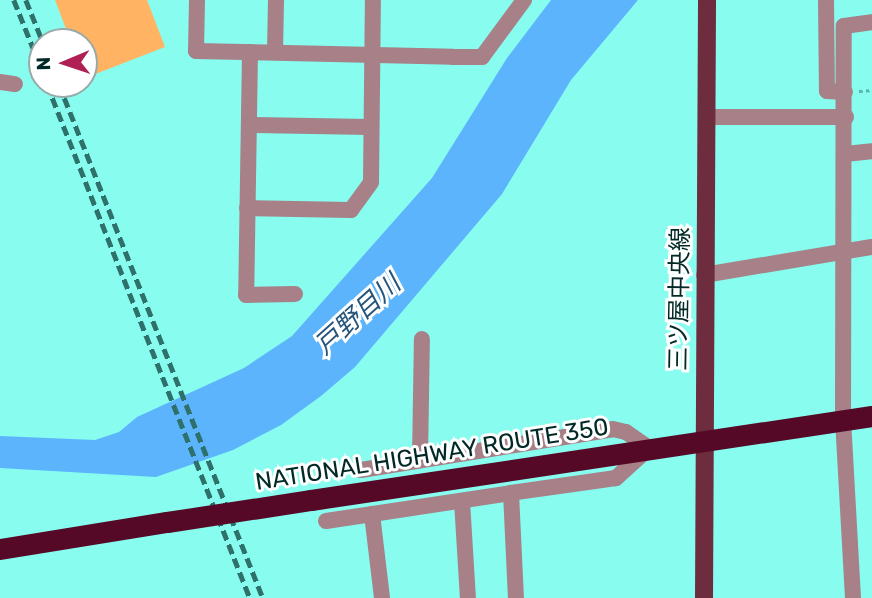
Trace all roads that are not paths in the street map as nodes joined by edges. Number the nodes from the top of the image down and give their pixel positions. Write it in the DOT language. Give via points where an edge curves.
graph roads {
  1 [pos="197,0"];
  2 [pos="276,0"];
  3 [pos="373,0"];
  4 [pos="524,0"];
  5 [pos="707,0"];
  6 [pos="826,0"];
  7 [pos="872,22"];
  8 [pos="250,52"];
  9 [pos="275,52"];
  10 [pos="372,54"];
  11 [pos="845,92"];
  12 [pos="706,117"];
  13 [pos="845,117"];
  14 [pos="248,125"];
  15 [pos="370,127"];
  16 [pos="872,150"];
  17 [pos="845,154"];
  18 [pos="247,208"];
  19 [pos="872,247"];
  20 [pos="844,251"];
  21 [pos="704,275"];
  22 [pos="295,294"];
  23 [pos="422,339"];
  24 [pos="872,416"];
  25 [pos="843,421"];
  26 [pos="703,442"];
  27 [pos="649,448"];
  28 [pos="419,460"];
  29 [pos="361,470"];
  30 [pos="511,493"];
  31 [pos="462,501"];
  32 [pos="372,514"];
  33 [pos="326,521"];
  34 [pos="0,549"];
  35 [pos="382,598"];
  36 [pos="468,598"];
  37 [pos="516,598"];
  38 [pos="704,598"];
  39 [pos="853,598"];
  1 -- 8 [label="street" via="195,51"];
  2 -- 9 [label="street"];
  3 -- 10 [label="street"];
  4 -- 10 [label="street" via="482,57"];
  5 -- 12 [label="main road, 三ツ屋中央線"];
  6 -- 11 [label="street" via="827,91"];
  7 -- 11 [label="street" via="844,26"];
  8 -- 9 [label="street"];
  8 -- 14 [label="street"];
  9 -- 10 [label="street"];
  10 -- 15 [label="street"];
  11 -- 13 [label="street"];
  12 -- 13 [label="street"];
  12 -- 21 [label="main road, 三ツ屋中央線"];
  13 -- 17 [label="street"];
  14 -- 15 [label="street"];
  14 -- 18 [label="street"];
  15 -- 18 [label="street" via="371,182 351,210"];
  16 -- 17 [label="street"];
  17 -- 20 [label="street"];
  18 -- 22 [label="street" via="246,295"];
  19 -- 20 [label="street"];
  20 -- 21 [label="street"];
  20 -- 25 [label="street"];
  21 -- 26 [label="main road, 三ツ屋中央線"];
  23 -- 28 [label="street"];
  24 -- 25 [label="highway, NATIONAL HIGHWAY ROUTE 350"];
  25 -- 26 [label="highway, NATIONAL HIGHWAY ROUTE 350"];
  25 -- 39 [label="street"];
  26 -- 27 [label="highway, NATIONAL HIGHWAY ROUTE 350"];
  26 -- 38 [label="main road, 三ツ屋中央線"];
  27 -- 28 [label="street" via="613,429"];
  27 -- 30 [label="street" via="616,478"];
  27 -- 34 [label="highway, NATIONAL HIGHWAY ROUTE 350, bridge"];
  28 -- 29 [label="street"];
  30 -- 31 [label="street"];
  30 -- 37 [label="street"];
  31 -- 32 [label="street"];
  31 -- 36 [label="street"];
  32 -- 33 [label="street"];
  32 -- 35 [label="street"];
}
